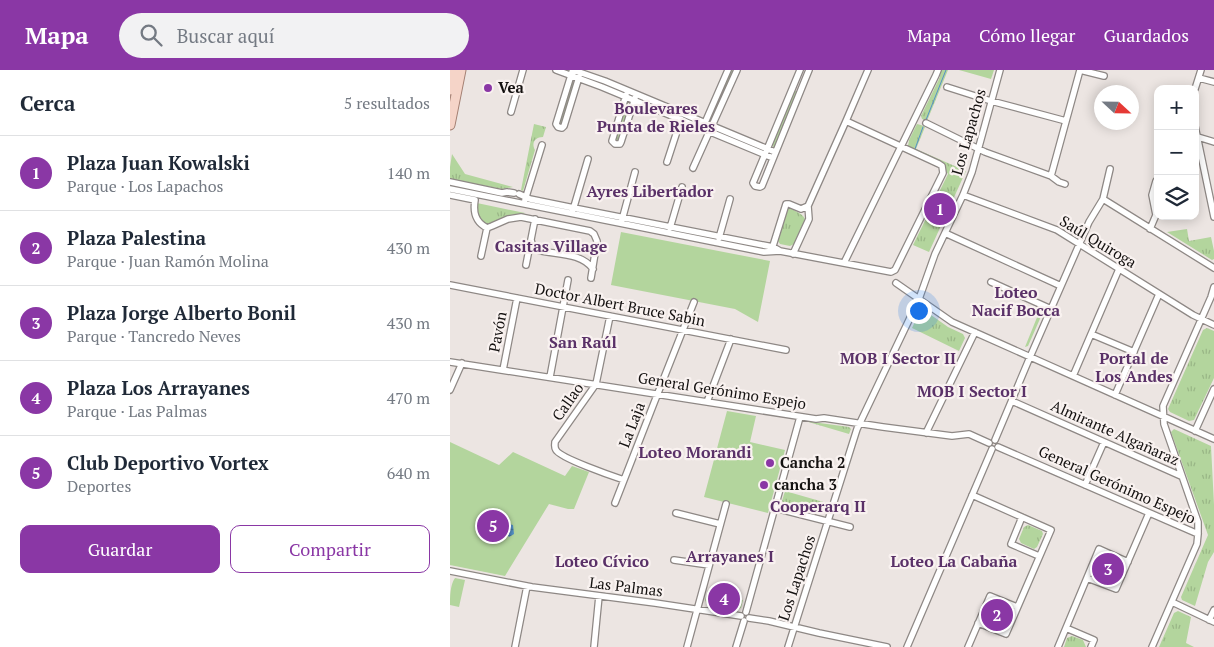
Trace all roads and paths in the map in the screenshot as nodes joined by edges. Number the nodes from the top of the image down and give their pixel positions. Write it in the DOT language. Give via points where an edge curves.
graph roads {
  1 [pos="454,70"];
  2 [pos="461,70"];
  3 [pos="523,70"];
  4 [pos="556,70"];
  5 [pos="728,70"];
  6 [pos="737,70"];
  7 [pos="800,70"];
  8 [pos="809,70"];
  9 [pos="868,70"];
  10 [pos="938,70"];
  11 [pos="1000,70"];
  12 [pos="1080,70"];
  13 [pos="1201,70"];
  14 [pos="575,73"];
  15 [pos="1104,76"];
  16 [pos="1199,78"];
  17 [pos="1214,82"];
  18 [pos="1196,85"];
  19 [pos="793,86"];
  20 [pos="947,87"];
  21 [pos="452,89"];
  22 [pos="801,89"];
  23 [pos="628,91"];
  24 [pos="636,94"];
  25 [pos="626,98"];
  26 [pos="634,101"];
  27 [pos="991,101"];
  28 [pos="511,112"];
  29 [pos="681,117"];
  30 [pos="846,121"];
  31 [pos="1066,121"];
  32 [pos="926,123"];
  33 [pos="450,125"];
  34 [pos="703,126"];
  35 [pos="711,129"];
  36 [pos="1199,137"];
  37 [pos="1199,142"];
  38 [pos="1214,142"];
  39 [pos="542,145"];
  40 [pos="902,146"];
  41 [pos="978,148"];
  42 [pos="766,152"];
  43 [pos="774,155"];
  44 [pos="588,159"];
  45 [pos="667,162"];
  46 [pos="693,168"];
  47 [pos="1110,169"];
  48 [pos="635,172"];
  49 [pos="1051,176"];
  50 [pos="450,182"];
  51 [pos="1065,184"];
  52 [pos="682,187"];
  53 [pos="1154,188"];
  54 [pos="450,189"];
  55 [pos="963,195"];
  56 [pos="450,196"];
  57 [pos="503,197"];
  58 [pos="730,199"];
  59 [pos="1103,199"];
  60 [pos="526,202"];
  61 [pos="1154,205"];
  62 [pos="808,206"];
  63 [pos="573,211"];
  64 [pos="1214,214"];
  65 [pos="536,219"];
  66 [pos="1154,220"];
  67 [pos="622,221"];
  68 [pos="487,228"];
  69 [pos="670,229"];
  70 [pos="1150,229"];
  71 [pos="945,233"];
  72 [pos="718,239"];
  73 [pos="531,240"];
  74 [pos="1079,244"];
  75 [pos="772,249"];
  76 [pos="793,254"];
  77 [pos="482,256"];
  78 [pos="844,263"];
  79 [pos="526,265"];
  80 [pos="1214,268"];
  81 [pos="593,269"];
  82 [pos="1119,269"];
  83 [pos="591,278"];
  84 [pos="568,280"];
  85 [pos="991,282"];
  86 [pos="896,283"];
  87 [pos="450,285"];
  88 [pos="1061,286"];
  89 [pos="1214,287"];
  90 [pos="1159,294"];
  91 [pos="517,298"];
  92 [pos="919,299"];
  93 [pos="694,302"];
  94 [pos="563,307"];
  95 [pos="1051,310"];
  96 [pos="610,316"];
  97 [pos="1201,319"];
  98 [pos="1214,325"];
  99 [pos="683,330"];
  100 [pos="975,332"];
  101 [pos="1091,334"];
  102 [pos="731,339"];
  103 [pos="786,350"];
  104 [pos="1134,352"];
  105 [pos="1030,357"];
  106 [pos="450,362"];
  107 [pos="462,363"];
  108 [pos="503,370"];
  109 [pos="1072,376"];
  110 [pos="550,377"];
  111 [pos="596,384"];
  112 [pos="1214,389"];
  113 [pos="450,390"];
  114 [pos="657,394"];
  115 [pos="1115,394"];
  116 [pos="1012,401"];
  117 [pos="707,402"];
  118 [pos="1163,416"];
  119 [pos="800,417"];
  120 [pos="860,424"];
  121 [pos="1195,431"];
  122 [pos="926,433"];
  123 [pos="1214,439"];
  124 [pos="992,441"];
  125 [pos="1104,442"];
  126 [pos="998,447"];
  127 [pos="992,450"];
  128 [pos="1181,476"];
  129 [pos="624,480"];
  130 [pos="1085,485"];
  131 [pos="972,495"];
  132 [pos="615,502"];
  133 [pos="726,504"];
  134 [pos="775,508"];
  135 [pos="676,513"];
  136 [pos="1149,513"];
  137 [pos="1022,518"];
  138 [pos="828,521"];
  139 [pos="720,524"];
  140 [pos="850,527"];
  141 [pos="1198,534"];
  142 [pos="1039,556"];
  143 [pos="674,560"];
  144 [pos="1128,562"];
  145 [pos="709,565"];
  146 [pos="450,571"];
  147 [pos="1087,578"];
  148 [pos="527,586"];
  149 [pos="599,596"];
  150 [pos="1172,602"];
  151 [pos="1017,607"];
  152 [pos="697,609"];
  153 [pos="1214,610"];
  154 [pos="745,617"];
  155 [pos="1211,621"];
  156 [pos="978,623"];
  157 [pos="794,627"];
  158 [pos="1066,628"];
  159 [pos="515,647"];
  160 [pos="594,647"];
  161 [pos="686,647"];
  162 [pos="736,647"];
  163 [pos="788,647"];
  164 [pos="887,647"];
  165 [pos="907,647"];
  166 [pos="968,647"];
  167 [pos="1058,647"];
  168 [pos="1092,647"];
  169 [pos="1152,647"];
  1 -- 21 [label="main road"];
  2 -- 21 [label="main road"];
  3 -- 28 [label="street"];
  4 -- 14 [label="street"];
  5 -- 34 [label="street"];
  6 -- 35 [label="street"];
  7 -- 19 [label="street"];
  8 -- 22 [label="street"];
  9 -- 30 [label="street"];
  10 -- 40 [label="street"];
  11 -- 27 [label="street, Los Lapachos"];
  12 -- 15 [label="street"];
  12 -- 31 [label="street"];
  13 -- 16 [label="street"];
  14 -- 14 [label="street" via="556,124 558,127 563,127"];
  14 -- 23 [label="street"];
  14 -- 25 [label="street"];
  16 -- 17 [label="street"];
  16 -- 18 [label="street"];
  19 -- 22 [label="street"];
  19 -- 42 [label="street"];
  20 -- 27 [label="street"];
  21 -- 33 [label="main road"];
  22 -- 43 [label="street"];
  23 -- 24 [label="street"];
  23 -- 25 [label="street"];
  24 -- 26 [label="street"];
  24 -- 29 [label="street"];
  25 -- 26 [label="street"];
  25 -- 26 [label="street" via="612,141 616,144 621,142"];
  26 -- 29 [label="street"];
  27 -- 31 [label="street"];
  27 -- 41 [label="street, Los Lapachos"];
  29 -- 34 [label="street"];
  29 -- 45 [label="street"];
  30 -- 40 [label="street"];
  30 -- 62 [label="street"];
  31 -- 49 [label="street"];
  32 -- 41 [label="street"];
  34 -- 35 [label="street"];
  35 -- 42 [label="street"];
  35 -- 46 [label="street"];
  36 -- 38 [label="street"];
  37 -- 64 [label="street"];
  39 -- 60 [label="street"];
  40 -- 78 [label="street"];
  40 -- 78 [label="street" via="939,164 943,172 895,270 890,272"];
  41 -- 49 [label="street"];
  41 -- 55 [label="street, Los Lapachos"];
  42 -- 43 [label="street"];
  42 -- 43 [label="street" via="753,183 755,186 762,186"];
  44 -- 63 [label="street"];
  47 -- 59 [label="street"];
  48 -- 67 [label="street"];
  49 -- 51 [label="street"];
  50 -- 57 [label="street"];
  52 -- 69 [label="street"];
  53 -- 61 [label="street"];
  54 -- 57 [label="street"];
  55 -- 71 [label="street, Los Lapachos"];
  55 -- 74 [label="street, Saúl Quiroga" via="1057,230"];
  56 -- 68 [label="street" via="475,200 475,217"];
  57 -- 60 [label="street"];
  57 -- 60 [label="street" via="516,196"];
  58 -- 72 [label="street"];
  59 -- 70 [label="street"];
  59 -- 74 [label="street"];
  60 -- 63 [label="street"];
  62 -- 75 [label="street" via="801,209 786,204"];
  62 -- 76 [label="street" via="809,219"];
  63 -- 67 [label="street"];
  65 -- 68 [label="street" via="512,218"];
  65 -- 73 [label="street"];
  65 -- 81 [label="street" via="592,232 597,241"];
  66 -- 70 [label="street"];
  67 -- 69 [label="street"];
  68 -- 77 [label="street"];
  69 -- 72 [label="street"];
  70 -- 80 [label="street"];
  71 -- 88 [label="street"];
  71 -- 92 [label="street, Los Lapachos"];
  72 -- 75 [label="street"];
  73 -- 79 [label="street"];
  73 -- 81 [label="street" via="537,250 578,258"];
  74 -- 82 [label="street, Saúl Quiroga"];
  74 -- 88 [label="street"];
  75 -- 76 [label="street"];
  76 -- 78 [label="street"];
  81 -- 83 [label="street"];
  82 -- 90 [label="street, Saúl Quiroga"];
  82 -- 101 [label="street"];
  84 -- 94 [label="street"];
  85 -- 95 [label="street"];
  86 -- 92 [label="street"];
  87 -- 91 [label="street, Doctor Albert Bruce Sabin"];
  88 -- 95 [label="street"];
  89 -- 97 [label="street"];
  90 -- 97 [label="street, Saúl Quiroga"];
  90 -- 104 [label="street"];
  91 -- 94 [label="street, Doctor Albert Bruce Sabin"];
  91 -- 108 [label="street, Pavón"];
  92 -- 100 [label="street" via="952,322"];
  92 -- 120 [label="street, Los Lapachos"];
  93 -- 99 [label="street, La Laja"];
  94 -- 96 [label="street, Doctor Albert Bruce Sabin"];
  94 -- 110 [label="street"];
  95 -- 105 [label="street"];
  96 -- 99 [label="street, Doctor Albert Bruce Sabin"];
  96 -- 111 [label="street, Callao"];
  97 -- 98 [label="street, Saúl Quiroga"];
  97 -- 118 [label="street" via="1163,406"];
  99 -- 102 [label="street, Doctor Albert Bruce Sabin"];
  99 -- 114 [label="street, La Laja"];
  100 -- 105 [label="street"];
  100 -- 122 [label="street"];
  101 -- 104 [label="street"];
  101 -- 109 [label="street"];
  102 -- 103 [label="street, Doctor Albert Bruce Sabin"];
  102 -- 117 [label="street"];
  104 -- 115 [label="street"];
  105 -- 109 [label="street"];
  105 -- 116 [label="street"];
  106 -- 107 [label="street, General Gerónimo Espejo"];
  107 -- 108 [label="street, General Gerónimo Espejo"];
  107 -- 113 [label="street"];
  108 -- 110 [label="street, General Gerónimo Espejo"];
  109 -- 115 [label="street"];
  110 -- 111 [label="street, General Gerónimo Espejo"];
  111 -- 114 [label="street, General Gerónimo Espejo"];
  111 -- 129 [label="street, Callao" via="554,445 563,456"];
  112 -- 121 [label="street"];
  114 -- 117 [label="street, General Gerónimo Espejo"];
  114 -- 129 [label="street, La Laja"];
  115 -- 118 [label="street"];
  116 -- 124 [label="street"];
  116 -- 125 [label="street, Almirante Algañaraz"];
  117 -- 119 [label="street, General Gerónimo Espejo"];
  118 -- 121 [label="street"];
  118 -- 128 [label="street"];
  119 -- 120 [label="street, General Gerónimo Espejo"];
  119 -- 134 [label="street"];
  120 -- 122 [label="street, General Gerónimo Espejo"];
  120 -- 138 [label="street, Los Lapachos"];
  121 -- 123 [label="street"];
  122 -- 124 [label="street, General Gerónimo Espejo" via="969,434"];
  124 -- 126 [label="street" via="998,442"];
  124 -- 127 [label="street" via="989,446"];
  125 -- 128 [label="street, Almirante Algañaraz"];
  125 -- 130 [label="street"];
  126 -- 127 [label="street"];
  126 -- 130 [label="street, General Gerónimo Espejo"];
  127 -- 131 [label="street"];
  128 -- 141 [label="street" via="1198,522"];
  129 -- 132 [label="street, La Laja"];
  130 -- 136 [label="street, General Gerónimo Espejo"];
  131 -- 137 [label="street"];
  131 -- 165 [label="street"];
  133 -- 139 [label="street"];
  134 -- 138 [label="street"];
  134 -- 154 [label="street"];
  135 -- 139 [label="street"];
  136 -- 141 [label="street, General Gerónimo Espejo"];
  136 -- 144 [label="street"];
  137 -- 142 [label="street" via="1011,544"];
  137 -- 142 [label="street" via="1051,530"];
  138 -- 140 [label="street"];
  138 -- 157 [label="street, Los Lapachos"];
  139 -- 145 [label="street"];
  141 -- 150 [label="street" via="1197,544"];
  142 -- 151 [label="street"];
  143 -- 145 [label="street"];
  144 -- 147 [label="street" via="1116,589"];
  144 -- 147 [label="street" via="1099,550"];
  145 -- 152 [label="street"];
  146 -- 148 [label="street, Las Palmas"];
  147 -- 158 [label="street"];
  148 -- 149 [label="street, Las Palmas"];
  148 -- 159 [label="street"];
  149 -- 152 [label="street, Las Palmas"];
  149 -- 160 [label="street"];
  150 -- 155 [label="street"];
  150 -- 169 [label="street"];
  151 -- 156 [label="street" via="990,596"];
  151 -- 156 [label="street" via="1006,634"];
  152 -- 154 [label="street, Las Palmas"];
  152 -- 161 [label="street"];
  153 -- 155 [label="street"];
  154 -- 157 [label="street, Las Palmas"];
  154 -- 162 [label="street"];
  156 -- 166 [label="street"];
  157 -- 163 [label="street, Los Lapachos"];
  157 -- 164 [label="street, Las Palmas"];
  158 -- 167 [label="street"];
  158 -- 168 [label="street" via="1094,640"];
}
